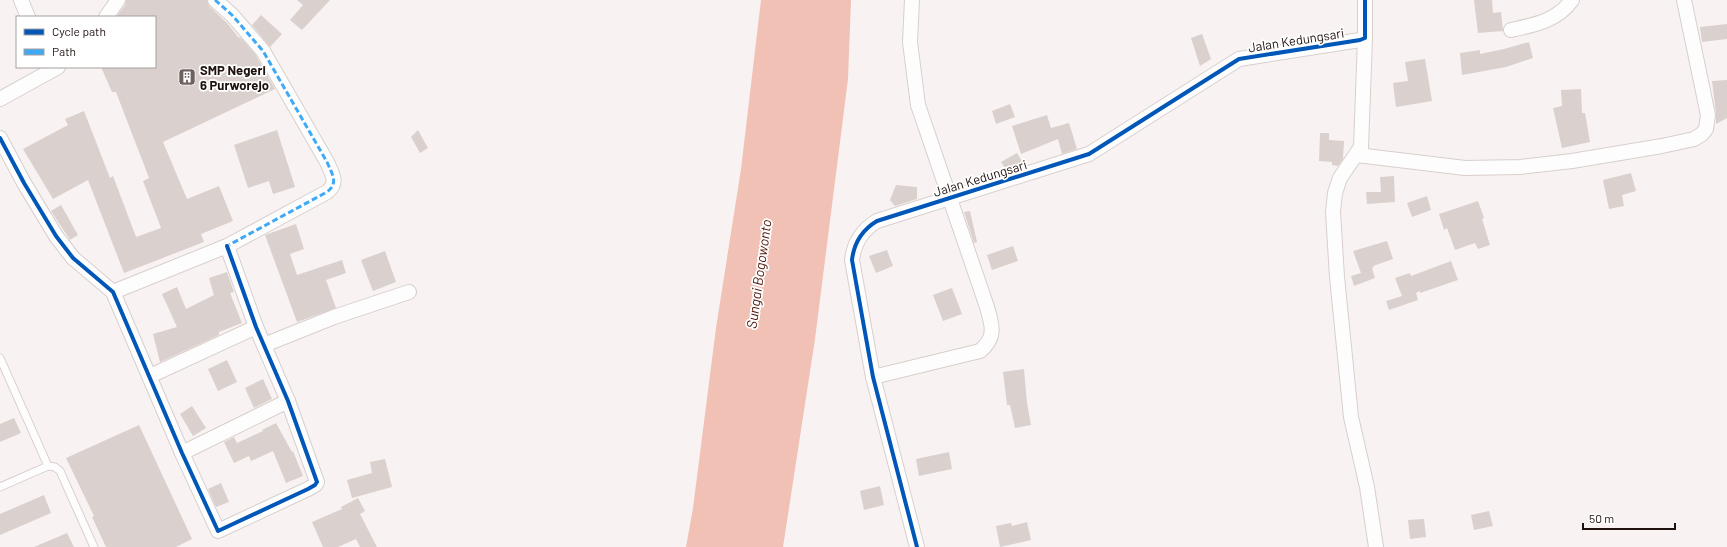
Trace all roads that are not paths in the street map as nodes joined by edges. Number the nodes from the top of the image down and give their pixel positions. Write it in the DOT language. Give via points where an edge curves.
graph roads {
  1 [pos="21,0"];
  2 [pos="118,0"];
  3 [pos="215,0"];
  4 [pos="912,0"];
  5 [pos="1365,0"];
  6 [pos="1572,0"];
  7 [pos="1684,0"];
  8 [pos="28,16"];
  9 [pos="107,16"];
  10 [pos="1511,30"];
  11 [pos="1365,38"];
  12 [pos="55,68"];
  13 [pos="0,99"];
  14 [pos="0,138"];
  15 [pos="1357,155"];
  16 [pos="948,199"];
  17 [pos="227,246"];
  18 [pos="114,292"];
  19 [pos="409,292"];
  20 [pos="256,327"];
  21 [pos="264,345"];
  22 [pos="0,358"];
  23 [pos="150,376"];
  24 [pos="873,377"];
  25 [pos="288,401"];
  26 [pos="182,452"];
  27 [pos="48,466"];
  28 [pos="0,487"];
  29 [pos="94,547"];
  30 [pos="917,547"];
  31 [pos="1376,547"];
  1 -- 8 [label="street"];
  2 -- 9 [label="street"];
  3 -- 17 [label="street" via="263,51 334,178 332,188 327,192"];
  4 -- 16 [label="street" via="910,42 918,105"];
  5 -- 11 [label="street"];
  6 -- 10 [label="street" via="1552,19"];
  7 -- 15 [label="street" via="1708,115 1706,129 1694,139 1572,161 1520,167 1465,168"];
  11 -- 15 [label="street" via="1361,147"];
  11 -- 16 [label="street, Jalan Kedungsari" via="1239,59 1089,154"];
  12 -- 13 [label="street"];
  14 -- 18 [label="street" via="56,236 73,258"];
  15 -- 31 [label="street" via="1340,178 1333,212 1351,418 1367,487"];
  16 -- 24 [label="street, Jalan Kedungsari" via="877,221 864,230 852,252"];
  16 -- 24 [label="street" via="986,307 991,336 987,345 980,351"];
  17 -- 18 [label="street"];
  17 -- 20 [label="street"];
  18 -- 23 [label="street"];
  19 -- 21 [label="street" via="334,316"];
  20 -- 21 [label="street"];
  20 -- 23 [label="street"];
  21 -- 25 [label="street"];
  22 -- 27 [label="lane"];
  23 -- 26 [label="street"];
  24 -- 30 [label="street, Jalan Kedungsari"];
  25 -- 26 [label="street"];
  25 -- 26 [label="street" via="317,478 316,484 308,489 218,531"];
  27 -- 28 [label="lane"];
  27 -- 29 [label="lane" via="60,470"];
}
